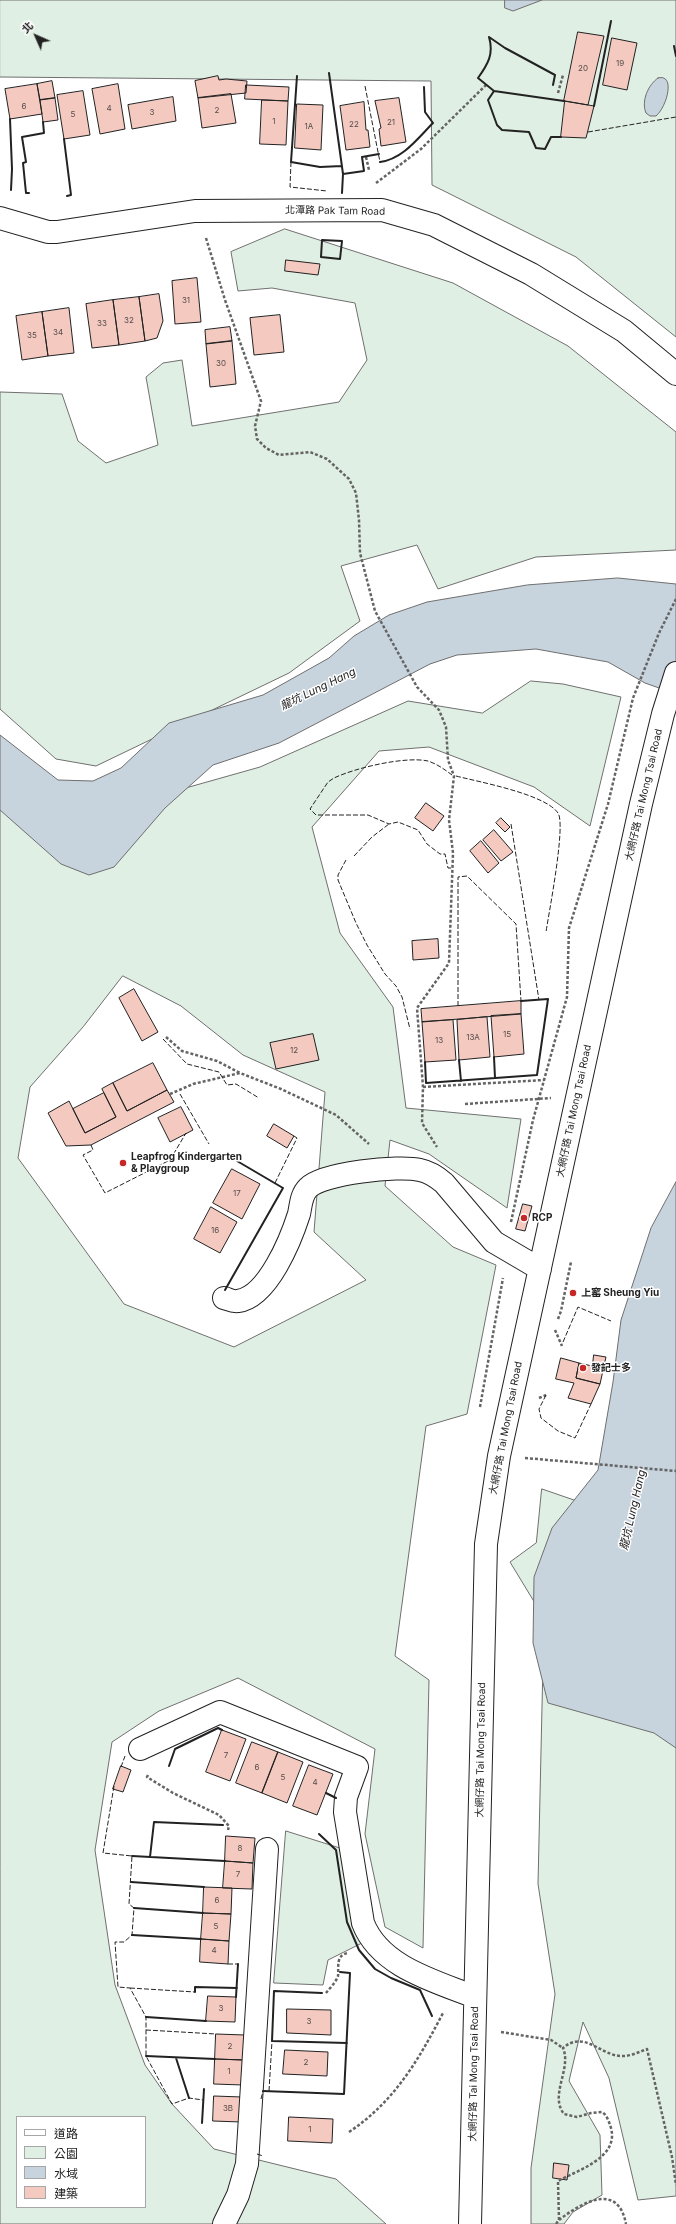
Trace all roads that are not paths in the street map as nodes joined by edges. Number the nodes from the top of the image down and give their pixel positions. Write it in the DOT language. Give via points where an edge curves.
graph roads {
  1 [pos="0,218"];
  2 [pos="676,374"];
  3 [pos="676,672"];
  4 [pos="540,1269"];
  5 [pos="224,1298"];
  6 [pos="140,1749"];
  7 [pos="267,1849"];
  8 [pos="475,1997"];
  9 [pos="224,2224"];
  10 [pos="470,2224"];
  1 -- 2 [label="street, 北潭路 Pak Tam Road" via="48,232 57,232 195,211 382,210 434,225 531,274 624,331"];
  3 -- 4 [label="street, 大網仔路 Tai Mong Tsai Road" via="662,714 641,804"];
  4 -- 5 [label="street" via="494,1242 436,1176 419,1169 396,1168 327,1178 312,1185 304,1195 273,1272 245,1299 235,1301"];
  4 -- 8 [label="street, 大網仔路 Tai Mong Tsai Road" via="499,1456 486,1544"];
  6 -- 8 [label="street" via="220,1712 357,1767 346,1797 345,1812 363,1922 373,1943 388,1957 420,1975"];
  7 -- 9 [label="street" via="247,2164 238,2195"];
  8 -- 10 [label="street, 大網仔路 Tai Mong Tsai Road"];
}
